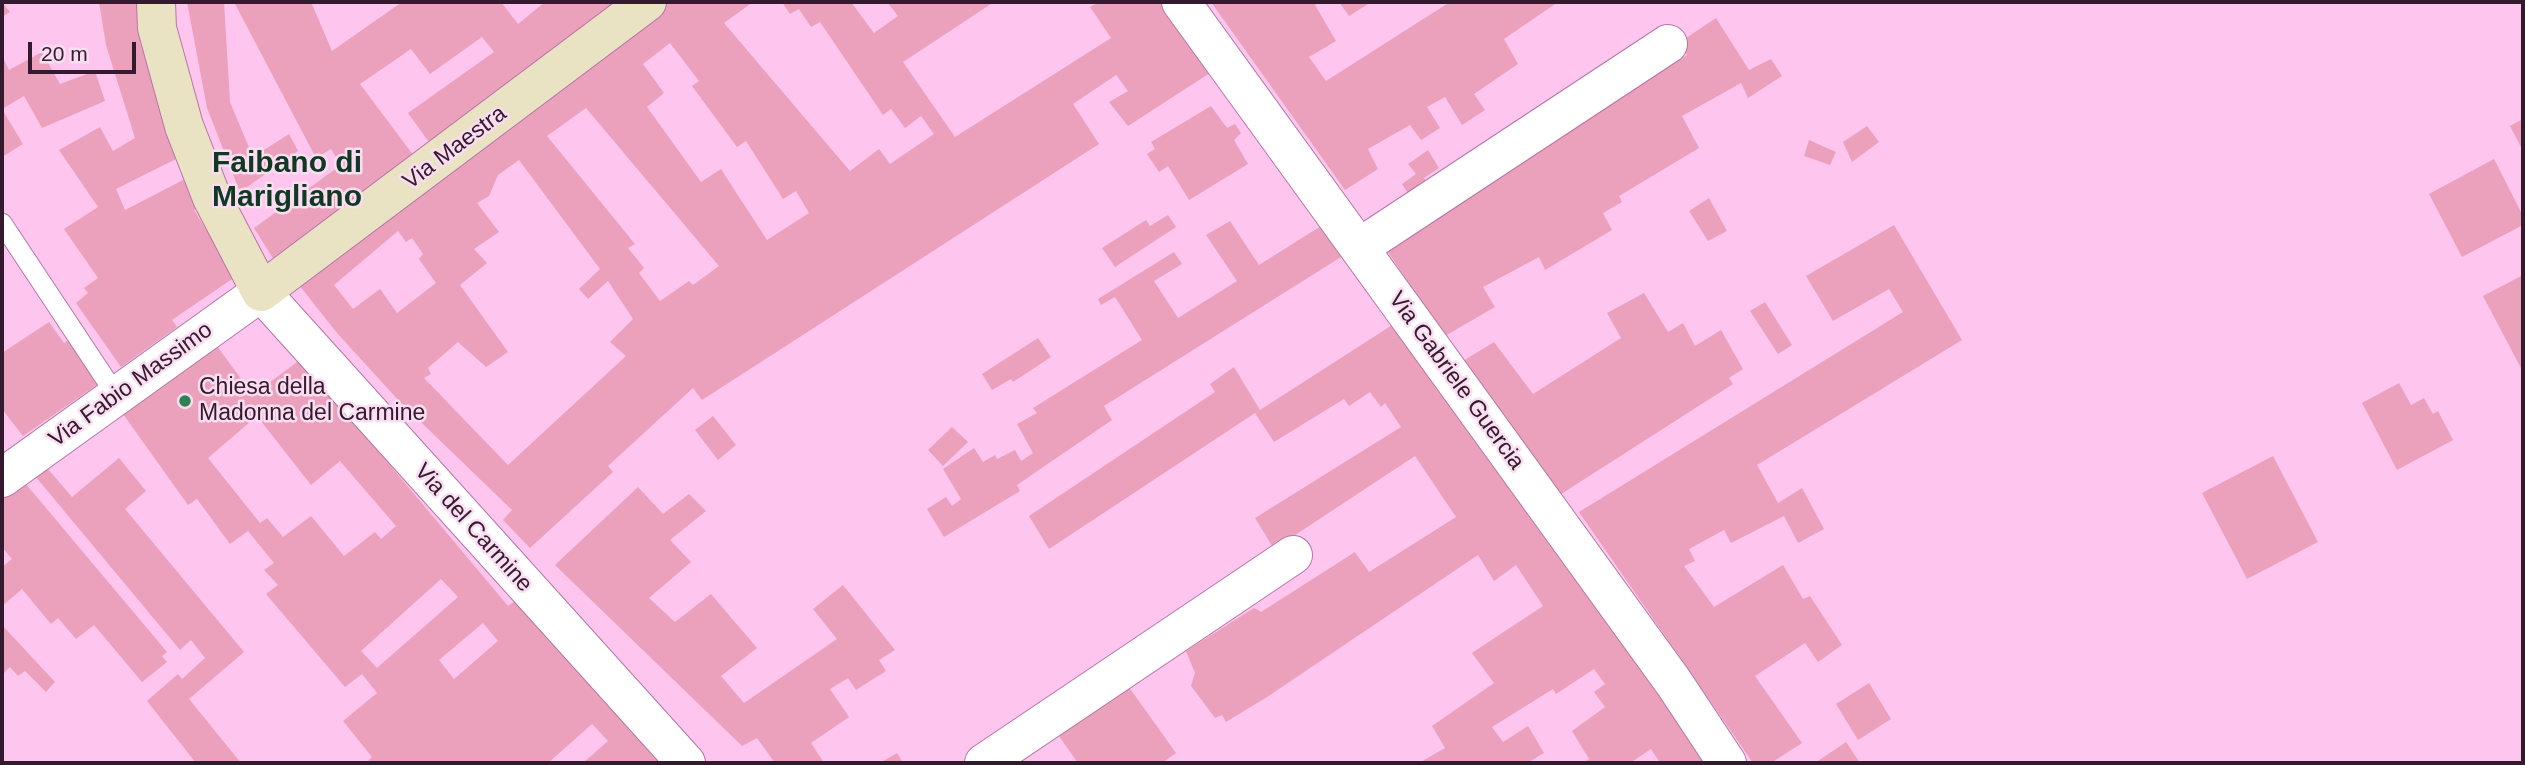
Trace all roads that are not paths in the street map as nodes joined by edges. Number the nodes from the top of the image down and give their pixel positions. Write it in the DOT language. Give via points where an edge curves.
graph roads {
  1 [pos="156,2"];
  2 [pos="647,2"];
  3 [pos="1181,2"];
  4 [pos="1668,44"];
  5 [pos="2,223"];
  6 [pos="1360,247"];
  7 [pos="261,292"];
  8 [pos="116,396"];
  9 [pos="2,478"];
  10 [pos="1293,555"];
  11 [pos="686,763"];
  12 [pos="984,763"];
  13 [pos="1727,763"];
  1 -- 7 [label="street" via="156,28 184,126 212,198"];
  2 -- 7 [label="street, Via Maestra"];
  3 -- 6 [label="street, Via Gabriele Guercia"];
  4 -- 6 [label="street"];
  5 -- 8 [label="lane"];
  6 -- 13 [label="street, Via Gabriele Guercia"];
  7 -- 8 [label="street, Via Fabio Massimo"];
  7 -- 11 [label="street, Via del Carmine"];
  8 -- 9 [label="street, Via Fabio Massimo"];
  10 -- 12 [label="street"];
}
